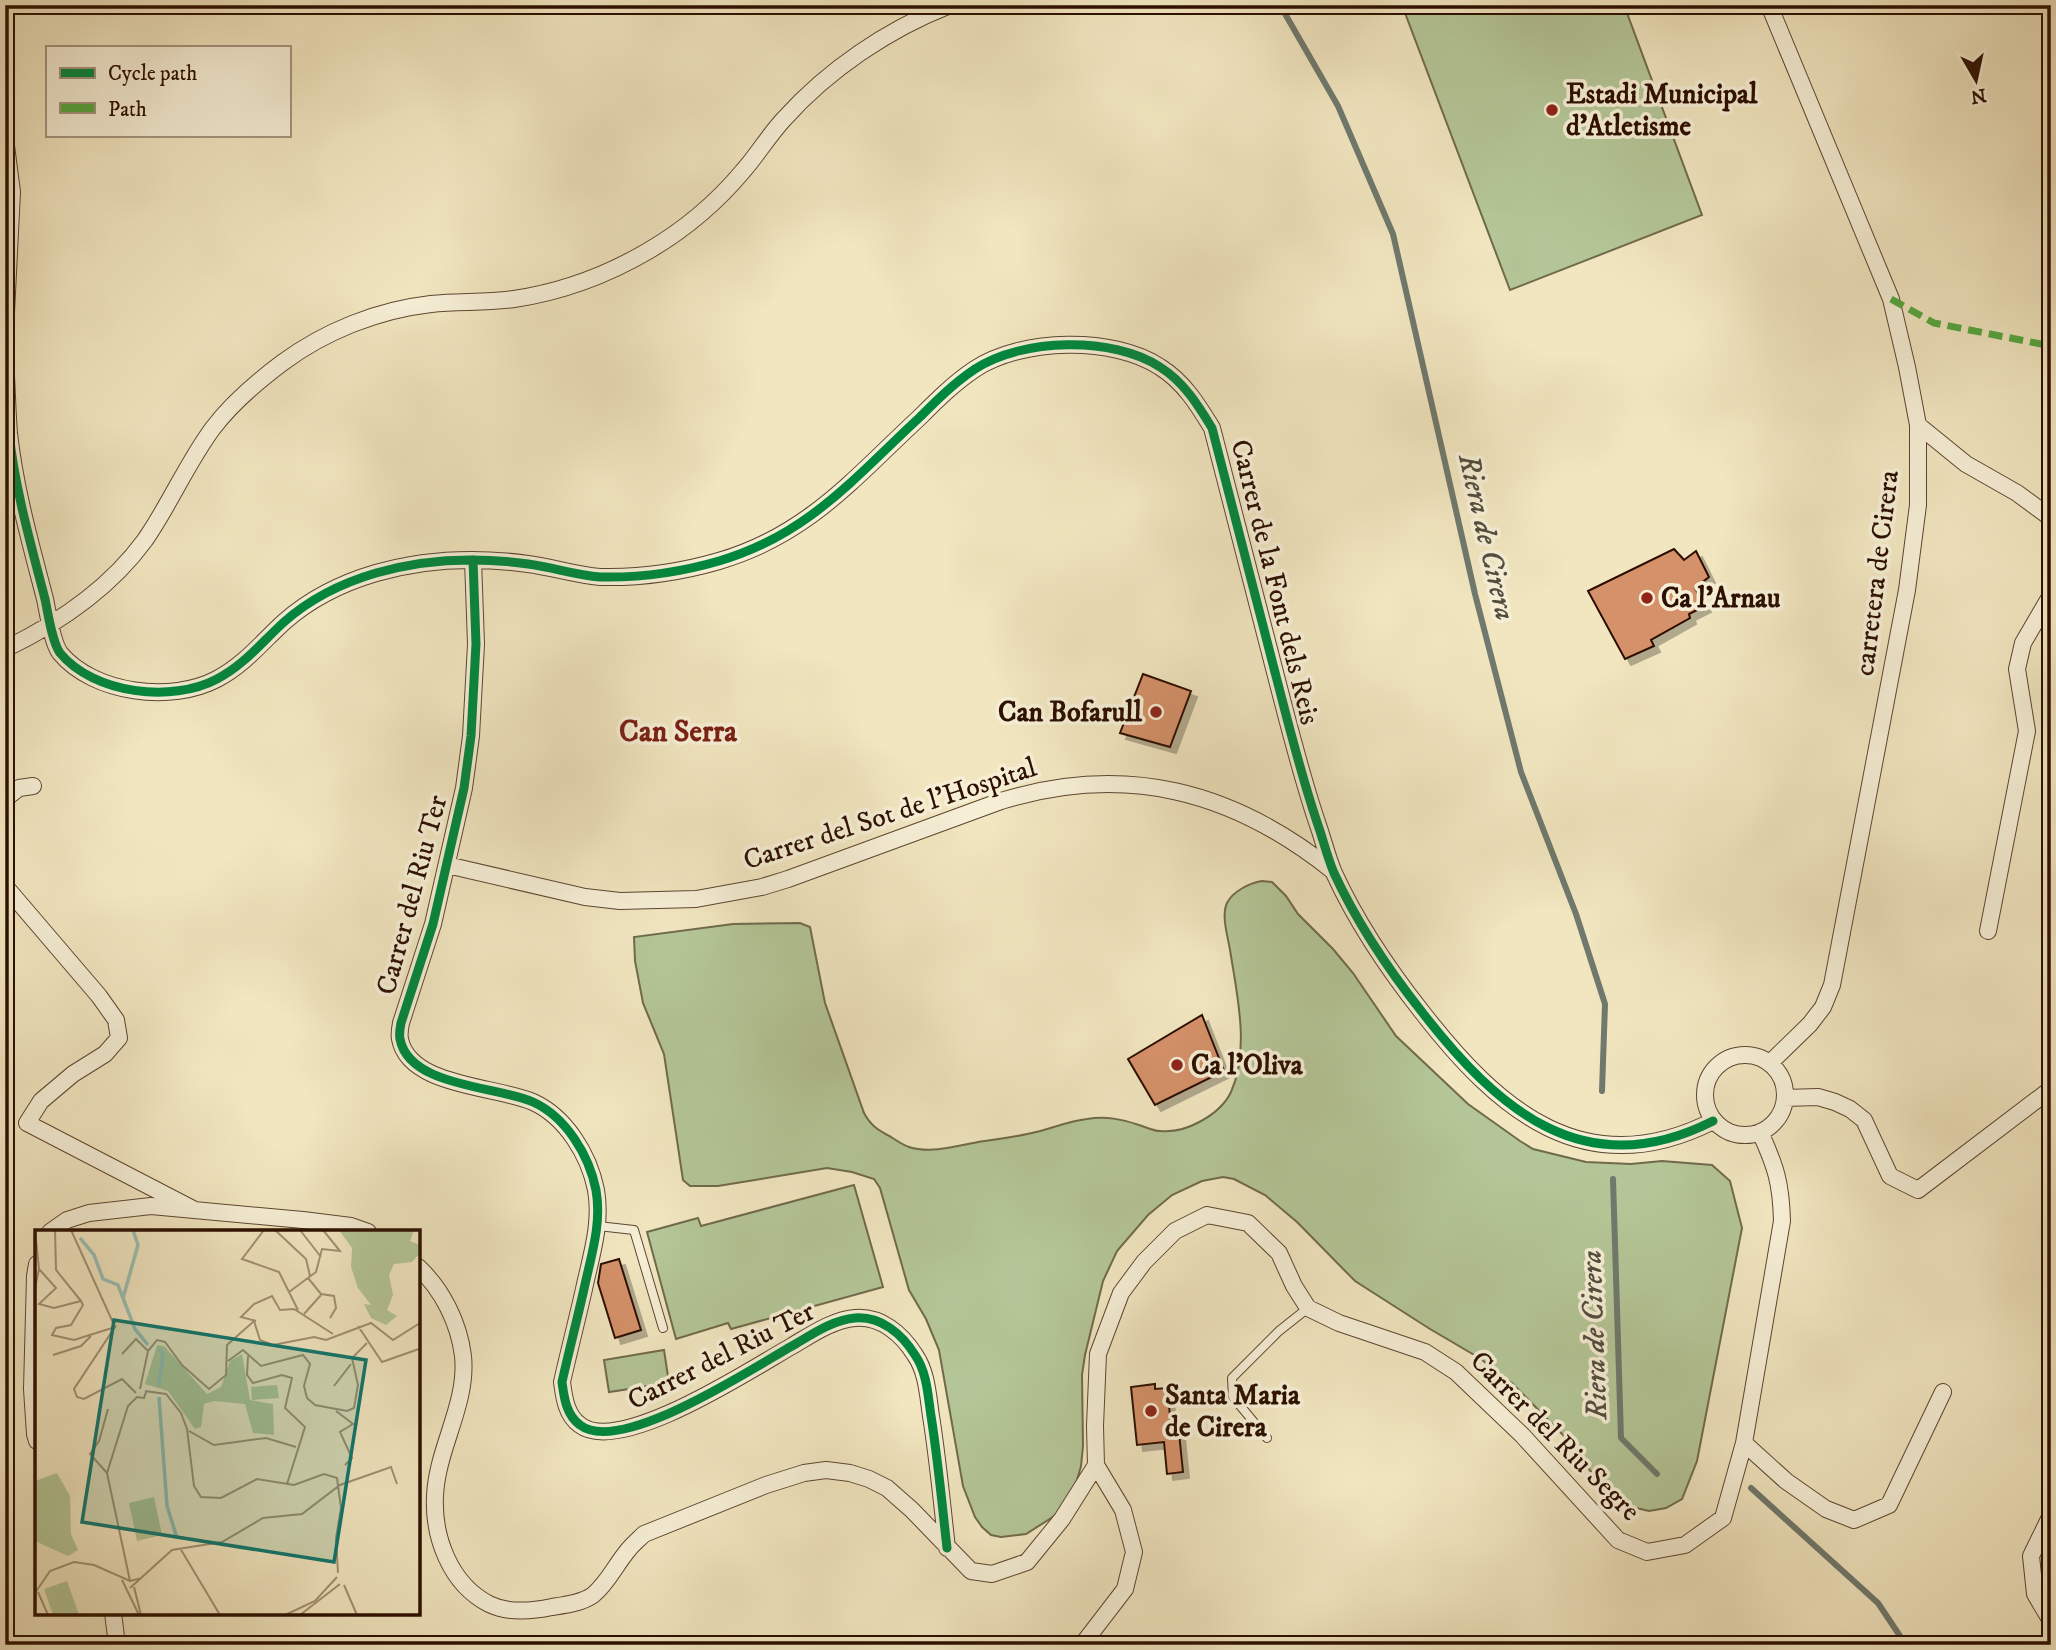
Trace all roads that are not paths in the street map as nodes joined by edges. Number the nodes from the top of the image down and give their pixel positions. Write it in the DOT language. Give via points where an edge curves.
graph roads {
  1 [pos="950,5"];
  2 [pos="1769,5"];
  3 [pos="5,138"];
  4 [pos="5,333"];
  5 [pos="5,360"];
  6 [pos="1918,425"];
  7 [pos="2051,518"];
  8 [pos="473,560"];
  9 [pos="2051,595"];
  10 [pos="51,624"];
  11 [pos="5,649"];
  12 [pos="33,786"];
  13 [pos="5,799"];
  14 [pos="447,865"];
  15 [pos="1333,871"];
  16 [pos="5,886"];
  17 [pos="1988,932"];
  18 [pos="1770,1063"];
  19 [pos="2051,1089"];
  20 [pos="1785,1098"];
  21 [pos="1713,1121"];
  22 [pos="1760,1132"];
  23 [pos="193,1209"];
  24 [pos="598,1226"];
  25 [pos="53,1230"];
  26 [pos="362,1230"];
  27 [pos="420,1269"];
  28 [pos="35,1276"];
  29 [pos="1308,1308"];
  30 [pos="663,1328"];
  31 [pos="1943,1392"];
  32 [pos="35,1434"];
  33 [pos="1267,1438"];
  34 [pos="1744,1443"];
  35 [pos="1096,1465"];
  36 [pos="2051,1515"];
  37 [pos="947,1548"];
  38 [pos="2051,1586"];
  39 [pos="2035,1594"];
  40 [pos="113,1615"];
  41 [pos="2051,1621"];
  42 [pos="117,1645"];
  43 [pos="1082,1645"];
  1 -- 10 [label="street" via="878,42 828,77 783,120 720,197 640,255 543,294 433,304 372,317 329,334 283,362 214,427 161,516 120,569 80,606"];
  2 -- 6 [label="street, carretera de Cirera" via="1891,299"];
  3 -- 4 [label="street" via="12,192"];
  5 -- 10 [label="street, Carrer de la Font dels Reis" via="10,436"];
  6 -- 7 [label="street" via="1966,464"];
  6 -- 18 [label="street, carretera de Cirera" via="1918,505 1907,590 1832,985 1810,1024"];
  8 -- 10 [label="street, Carrer de la Font dels Reis" via="415,564 353,580 322,594 284,622 235,669 189,689 143,692 98,680 58,650"];
  8 -- 14 [label="street, Carrer del Riu Ter" via="476,644 471,736"];
  8 -- 15 [label="street, Carrer de la Font dels Reis" via="629,577 718,562 770,541 827,505 977,367 1028,349 1056,346 1107,348 1136,355 1177,380 1212,428 1302,780"];
  9 -- 17 [label="street" via="2023,642 2017,668 2027,731"];
  10 -- 11 [label="street"];
  12 -- 13 [label="street" via="19,788"];
  14 -- 15 [label="street, Carrer del Sot de l'Hospital" via="585,897 696,899 762,887 1033,791 1104,783 1165,788 1201,798 1281,834"];
  14 -- 24 [label="street, Carrer del Riu Ter" via="401,1023 405,1052 415,1063 453,1082 534,1103 557,1119 586,1159 596,1189"];
  15 -- 21 [label="street, Carrer de la Font dels Reis" via="1381,956 1437,1031 1472,1072 1533,1120 1574,1138 1620,1144 1666,1140"];
  16 -- 23 [label="street" via="117,1020 119,1038 105,1054 41,1101 27,1123"];
  18 -- 20 [label="street" via="1782,1077"];
  18 -- 21 [label="street" via="1748,1055 1717,1065 1704,1092"];
  19 -- 20 [label="street" via="1918,1190 1889,1176 1864,1121 1850,1109 1818,1097"];
  20 -- 22 [label="street" via="1779,1117"];
  21 -- 22 [label="street" via="1735,1135"];
  22 -- 34 [label="street, Carrer del Riu Segre" via="1781,1190 1782,1221"];
  23 -- 25 [label="street" via="119,1208 67,1220"];
  23 -- 26 [label="street"];
  24 -- 30 [label="lane" via="634,1230"];
  24 -- 37 [label="street, Carrer del Riu Ter" via="562,1382 570,1413 579,1425 602,1432 649,1423 827,1326 853,1318 873,1319 890,1327 918,1357 936,1450"];
  27 -- 37 [label="street" via="456,1322 463,1358 463,1379 435,1496 440,1544 461,1580 490,1605 539,1610 591,1596 644,1534 804,1473 850,1473 887,1488"];
  28 -- 32 [label="street"];
  29 -- 33 [label="lane" via="1233,1378 1233,1396"];
  29 -- 34 [label="street, Carrer del Riu Segre" via="1339,1324 1425,1352 1456,1372 1522,1435 1618,1540 1647,1552 1685,1545 1723,1518"];
  29 -- 35 [label="street" via="1279,1252 1248,1223 1207,1216 1175,1231 1121,1293 1098,1354"];
  31 -- 34 [label="street" via="1889,1506 1854,1520 1826,1509 1786,1481"];
  35 -- 37 [label="street" via="1062,1519 1027,1562 992,1574 971,1571"];
  35 -- 43 [label="street" via="1123,1510 1134,1552 1125,1589"];
  36 -- 39 [label="street" via="2031,1556"];
  38 -- 39 [label="street"];
  39 -- 41 [label="street"];
  40 -- 42 [label="street"];
}
